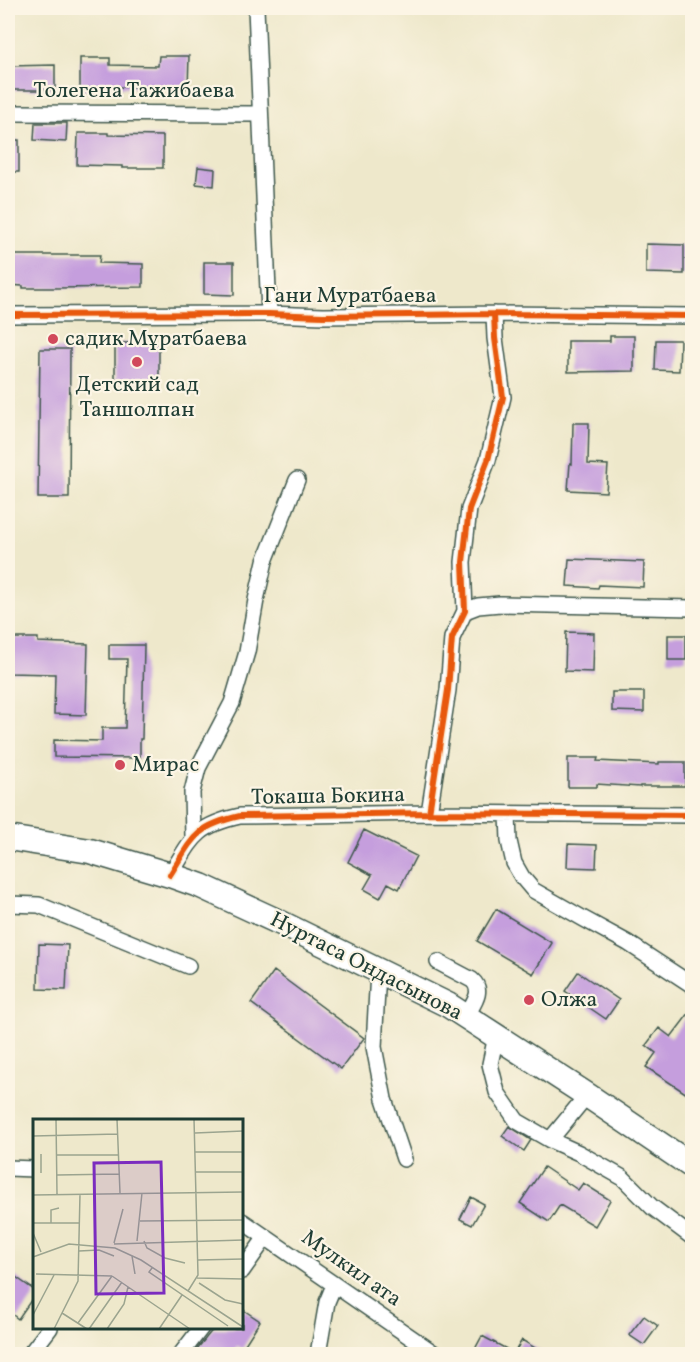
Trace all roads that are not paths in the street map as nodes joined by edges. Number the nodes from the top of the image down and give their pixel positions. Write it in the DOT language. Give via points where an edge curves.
graph roads {
  1 [pos="256,8"];
  2 [pos="8,113"];
  3 [pos="260,114"];
  4 [pos="268,314"];
  5 [pos="494,314"];
  6 [pos="8,315"];
  7 [pos="693,316"];
  8 [pos="297,480"];
  9 [pos="693,608"];
  10 [pos="465,610"];
  11 [pos="429,813"];
  12 [pos="508,814"];
  13 [pos="693,814"];
  14 [pos="193,837"];
  15 [pos="8,838"];
  16 [pos="170,875"];
  17 [pos="8,904"];
  18 [pos="438,962"];
  19 [pos="188,966"];
  20 [pos="378,971"];
  21 [pos="693,985"];
  22 [pos="466,1017"];
  23 [pos="496,1036"];
  24 [pos="587,1095"];
  25 [pos="550,1140"];
  26 [pos="404,1159"];
  27 [pos="693,1166"];
  28 [pos="8,1168"];
  29 [pos="33,1169"];
  30 [pos="243,1222"];
  31 [pos="266,1237"];
  32 [pos="693,1237"];
  33 [pos="243,1270"];
  34 [pos="334,1285"];
  35 [pos="49,1329"];
  36 [pos="200,1329"];
  37 [pos="30,1354"];
  38 [pos="181,1354"];
  39 [pos="318,1354"];
  40 [pos="435,1354"];
  1 -- 3 [label="street"];
  2 -- 3 [label="street, Толегена Тажибаева"];
  3 -- 4 [label="street"];
  4 -- 5 [label="street, Гани Муратбаева"];
  4 -- 6 [label="street, Гани Муратбаева"];
  5 -- 7 [label="street, Гани Муратбаева"];
  5 -- 10 [label="street" via="503,398 488,460 469,509 463,562"];
  8 -- 14 [label="street" via="265,561 247,652 232,703 198,768 192,792"];
  9 -- 10 [label="street" via="500,604"];
  10 -- 11 [label="street" via="452,638"];
  11 -- 12 [label="street, Токаша Бокина"];
  11 -- 14 [label="street, Токаша Бокина" via="240,816 220,821"];
  12 -- 13 [label="street, Токаша Бокина"];
  12 -- 21 [label="street" via="514,863 533,890"];
  14 -- 16 [label="street, Токаша Бокина"];
  15 -- 16 [label="main road, Нуртаса Ондасынова" via="90,851"];
  16 -- 20 [label="main road, Нуртаса Ондасынова" via="201,886"];
  17 -- 19 [label="street" via="39,905"];
  18 -- 22 [label="street" via="476,983 477,995"];
  20 -- 22 [label="main road, Нуртаса Ондасынова"];
  20 -- 26 [label="street" via="374,1047 384,1099"];
  22 -- 23 [label="main road, Нуртаса Ондасынова"];
  23 -- 24 [label="main road, Нуртаса Ондасынова"];
  23 -- 25 [label="street" via="490,1064 497,1092 517,1120"];
  24 -- 25 [label="street"];
  24 -- 27 [label="main road, Нуртаса Ондасынова"];
  25 -- 32 [label="street" via="623,1178 652,1207"];
  28 -- 29 [label="street"];
  30 -- 31 [label="street, Мулкил ата"];
  31 -- 33 [label="street"];
  31 -- 34 [label="street, Мулкил ата"];
  34 -- 39 [label="street"];
  34 -- 40 [label="street, Мулкил ата"];
  35 -- 37 [label="street"];
  36 -- 38 [label="street"];
}
